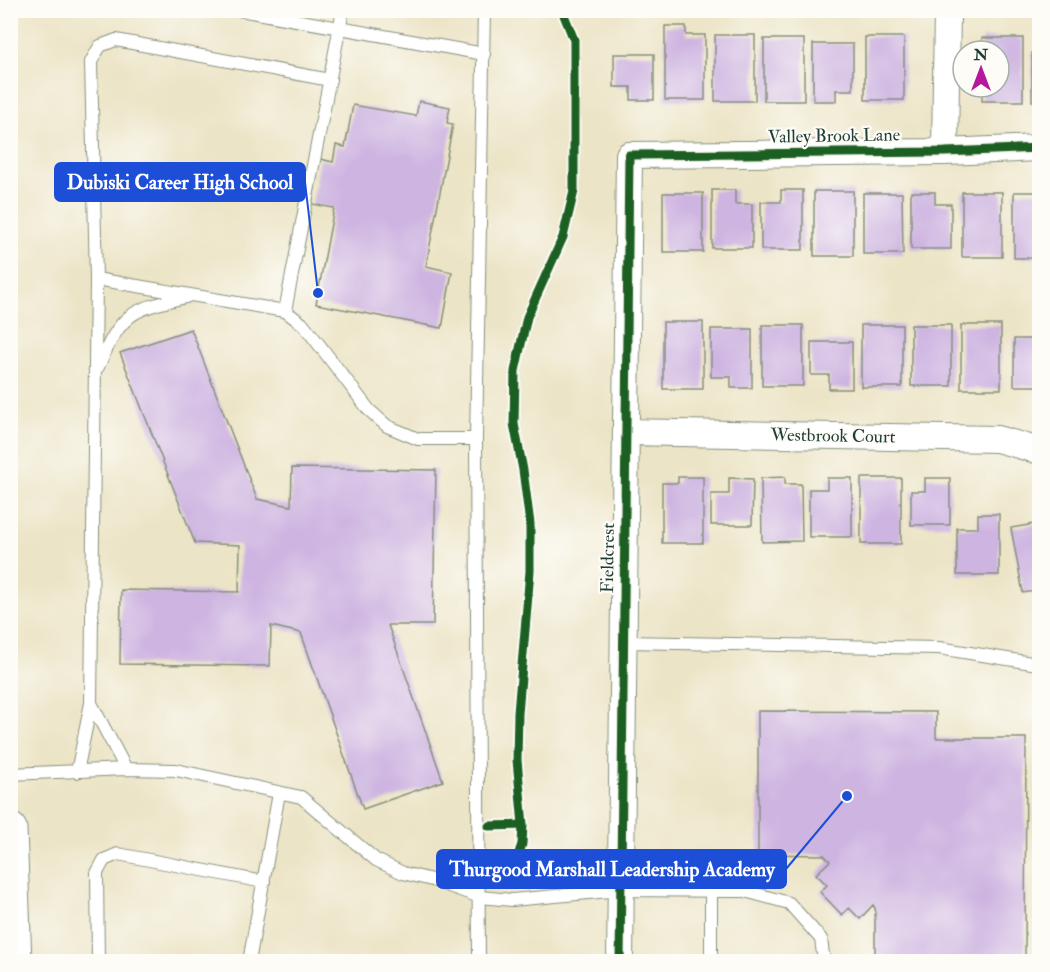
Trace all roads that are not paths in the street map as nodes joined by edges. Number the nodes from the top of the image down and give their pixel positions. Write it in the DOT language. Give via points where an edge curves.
graph roads {
  1 [pos="240,10"];
  2 [pos="343,10"];
  3 [pos="484,10"];
  4 [pos="947,10"];
  5 [pos="340,30"];
  6 [pos="484,54"];
  7 [pos="330,80"];
  8 [pos="1040,148"];
  9 [pos="945,152"];
  10 [pos="629,155"];
  11 [pos="96,279"];
  12 [pos="193,296"];
  13 [pos="285,310"];
  14 [pos="95,373"];
  15 [pos="626,432"];
  16 [pos="476,439"];
  17 [pos="1040,451"];
  18 [pos="624,642"];
  19 [pos="1039,665"];
  20 [pos="91,703"];
  21 [pos="126,769"];
  22 [pos="77,771"];
  23 [pos="10,774"];
  24 [pos="279,793"];
  25 [pos="10,829"];
  26 [pos="264,882"];
  27 [pos="621,890"];
  28 [pos="711,891"];
  29 [pos="480,897"];
  30 [pos="15,962"];
  31 [pos="98,962"];
  32 [pos="249,962"];
  33 [pos="478,962"];
  34 [pos="620,962"];
  35 [pos="711,962"];
  36 [pos="824,962"];
  1 -- 5 [label="lane"];
  2 -- 5 [label="lane"];
  3 -- 6 [label="lane"];
  4 -- 9 [label="street"];
  5 -- 6 [label="lane"];
  5 -- 7 [label="lane"];
  6 -- 16 [label="lane"];
  7 -- 11 [label="lane" via="116,40 100,46 91,62"];
  7 -- 13 [label="lane"];
  8 -- 9 [label="street, Valley Brook Lane"];
  9 -- 10 [label="street, Valley Brook Lane"];
  10 -- 15 [label="street, Fieldcrest"];
  11 -- 12 [label="lane"];
  11 -- 14 [label="lane"];
  12 -- 13 [label="lane"];
  12 -- 14 [label="lane" via="148,306 128,317 118,327"];
  13 -- 16 [label="lane" via="304,325 369,410 387,426 418,439"];
  14 -- 20 [label="lane"];
  15 -- 17 [label="street, Westbrook Court" via="997,439"];
  15 -- 18 [label="street, Fieldcrest"];
  16 -- 29 [label="lane"];
  18 -- 19 [label="lane" via="939,648"];
  18 -- 27 [label="street, Fieldcrest"];
  20 -- 21 [label="lane"];
  20 -- 22 [label="lane"];
  21 -- 22 [label="lane"];
  21 -- 24 [label="lane" via="176,770"];
  22 -- 23 [label="lane"];
  24 -- 26 [label="lane"];
  24 -- 29 [label="lane" via="301,798 376,860 403,873"];
  25 -- 30 [label="main road"];
  26 -- 31 [label="lane" via="118,854 104,860 97,873"];
  26 -- 32 [label="lane"];
  27 -- 28 [label="lane"];
  27 -- 29 [label="lane" via="512,900"];
  27 -- 34 [label="street, Fieldcrest"];
  28 -- 35 [label="lane"];
  28 -- 36 [label="lane" via="745,891 789,903 821,939"];
  29 -- 33 [label="lane"];
}
